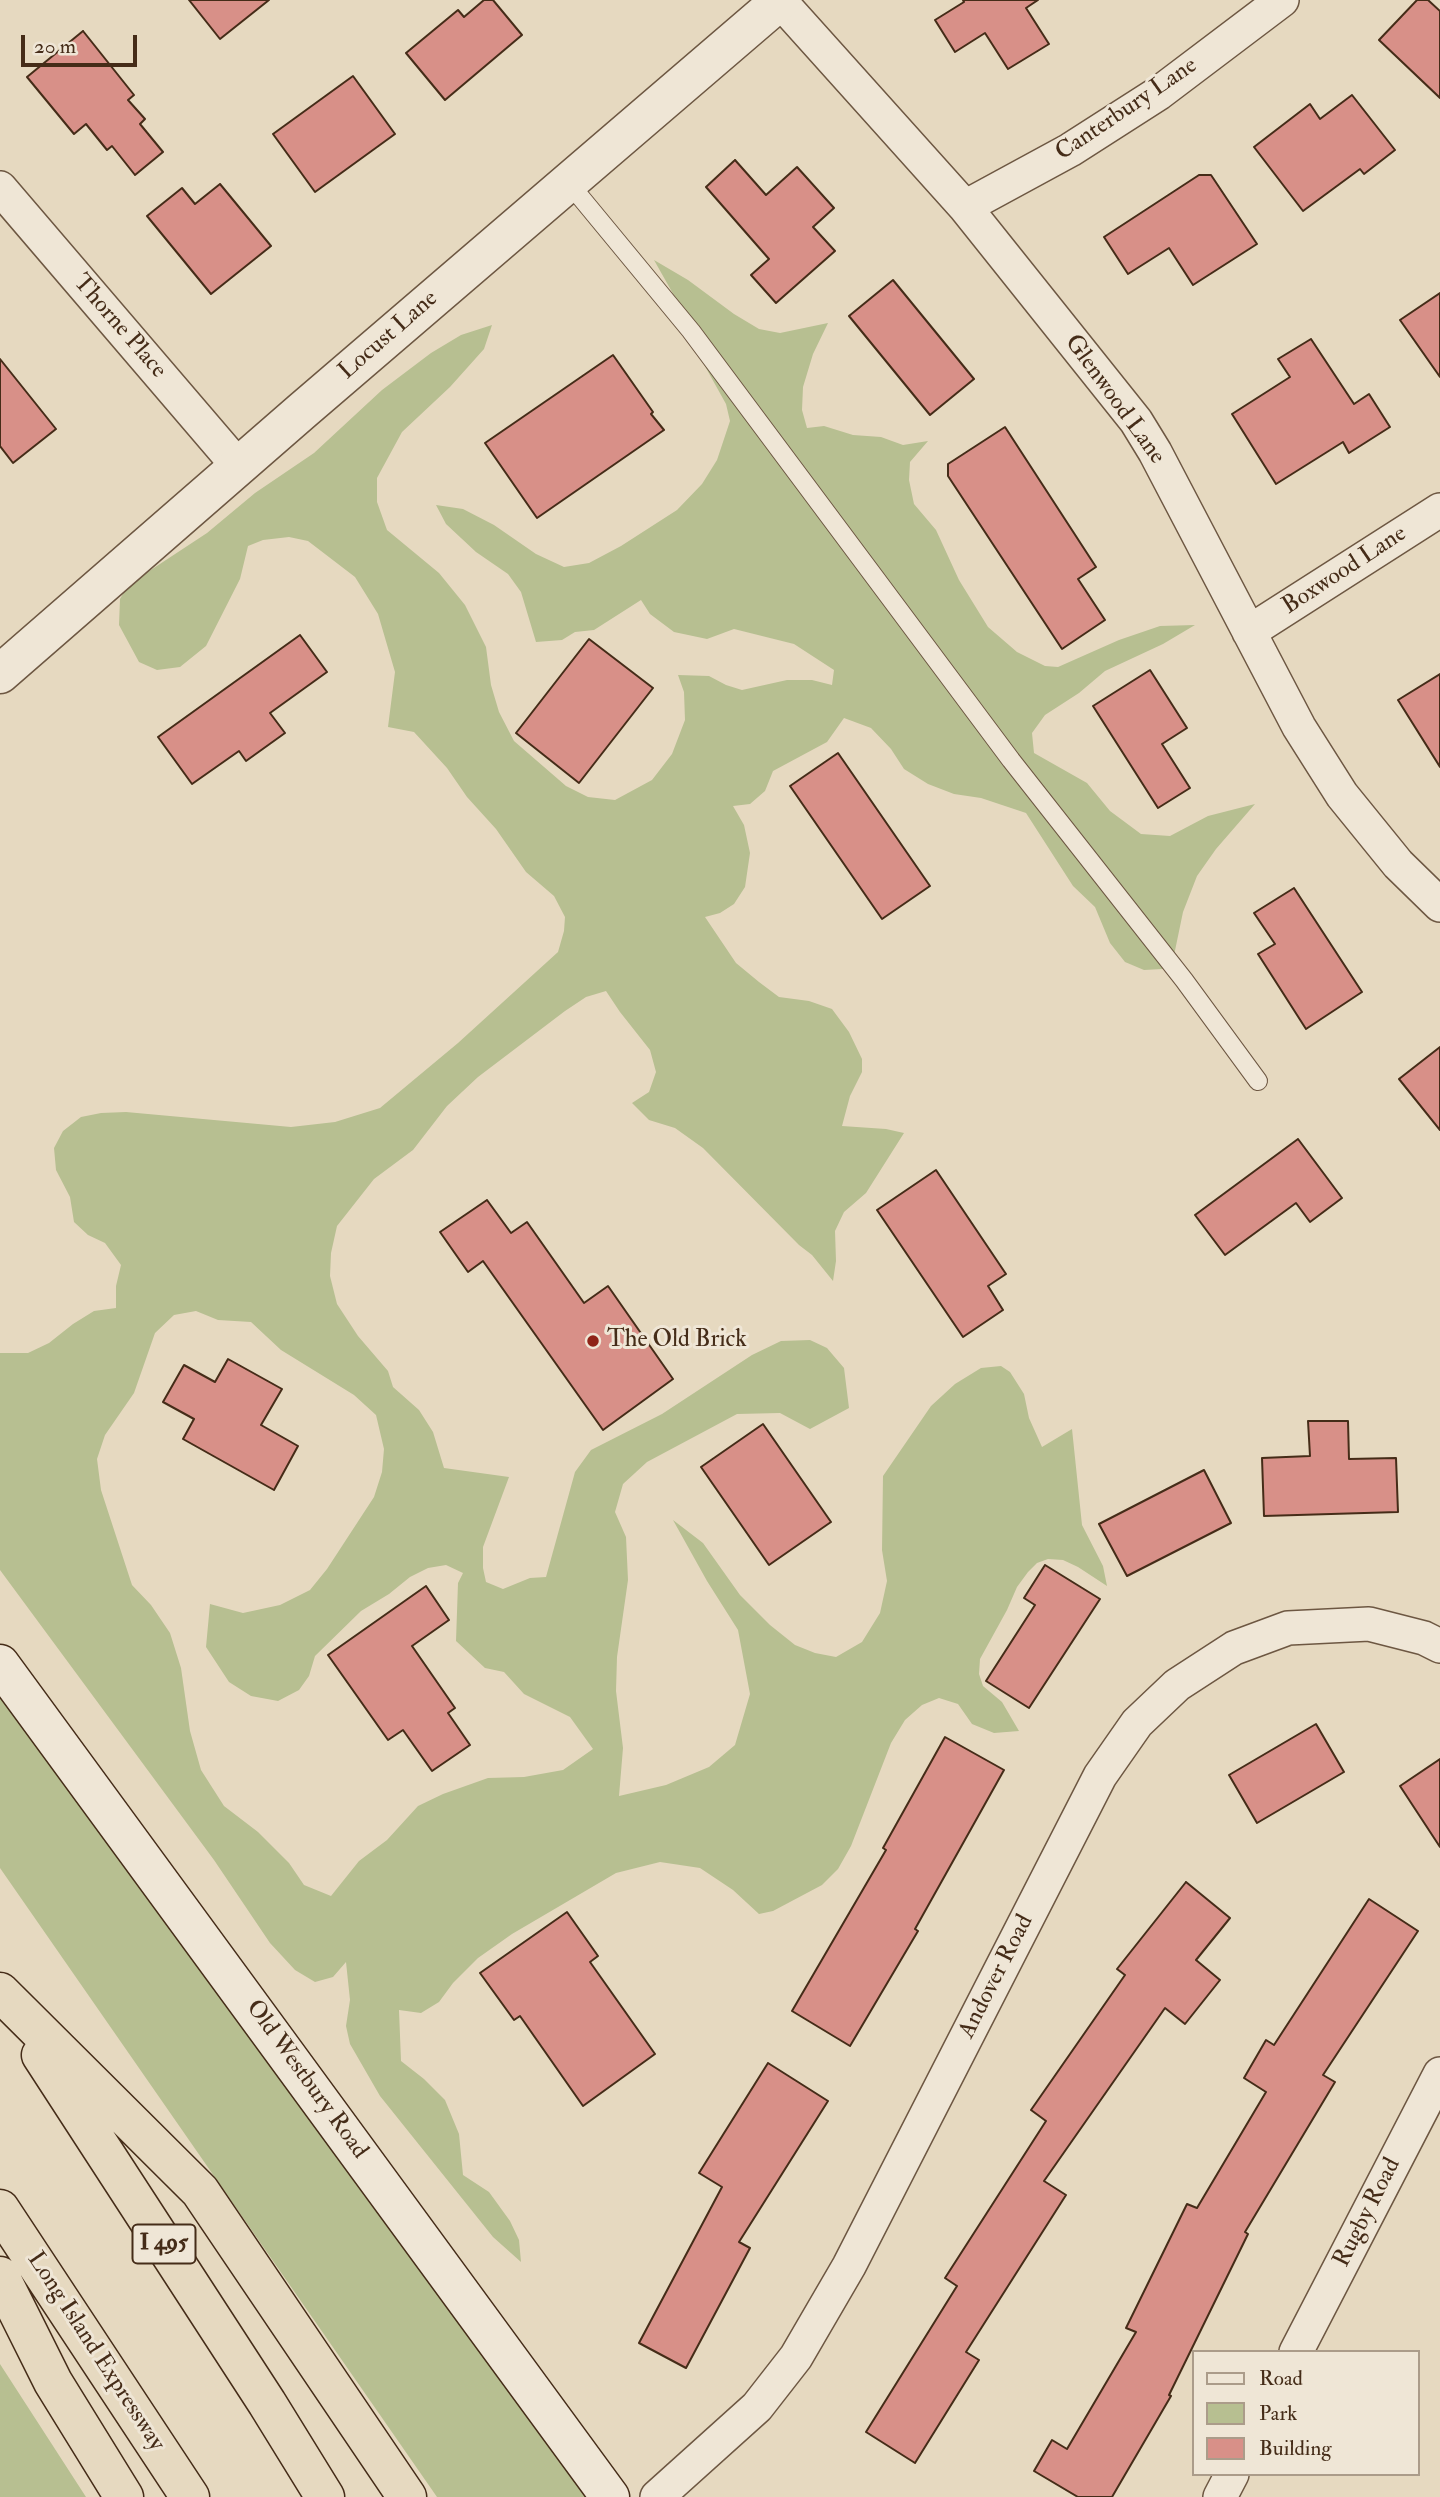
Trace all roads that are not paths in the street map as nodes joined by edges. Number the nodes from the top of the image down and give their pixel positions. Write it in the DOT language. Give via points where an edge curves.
graph roads {
  1 [pos="780,0"];
  2 [pos="1282,0"];
  3 [pos="568,182"];
  4 [pos="0,188"];
  5 [pos="965,207"];
  6 [pos="238,466"];
  7 [pos="1440,510"];
  8 [pos="1250,632"];
  9 [pos="0,674"];
  10 [pos="1440,905"];
  11 [pos="1258,1081"];
  12 [pos="1440,1646"];
  13 [pos="0,1664"];
  14 [pos="0,1992"];
  15 [pos="1440,2074"];
  16 [pos="0,2209"];
  17 [pos="0,2276"];
  18 [pos="1297,2350"];
  19 [pos="1231,2476"];
  20 [pos="124,2497"];
  21 [pos="190,2497"];
  22 [pos="325,2497"];
  23 [pos="407,2497"];
  24 [pos="610,2497"];
  25 [pos="657,2497"];
  26 [pos="1220,2497"];
  1 -- 3 [label="street, Locust Lane"];
  1 -- 5 [label="street, Glenwood Lane"];
  2 -- 5 [label="street, Canterbury Lane" via="1158,93 1070,150"];
  3 -- 6 [label="street, Locust Lane"];
  3 -- 11 [label="lane" via="691,331"];
  4 -- 6 [label="street, Thorne Place"];
  5 -- 8 [label="street, Glenwood Lane" via="1136,421"];
  6 -- 9 [label="street, Locust Lane"];
  7 -- 8 [label="street, Boxwood Lane"];
  8 -- 10 [label="street, Glenwood Lane" via="1299,727 1342,795 1398,864"];
  12 -- 25 [label="street, Andover Road" via="1369,1624 1288,1628 1234,1648 1177,1685 1137,1723 1100,1776 849,2266 796,2357 757,2407"];
  13 -- 24 [label="street, Old Westbury Road"];
  14 -- 22 [label="highway, I 495"];
  14 -- 23 [label="highway" via="200,2191"];
  15 -- 18 [label="street, Rugby Road"];
  16 -- 21 [label="highway, Long Island Expressway"];
  17 -- 20 [label="highway" via="53,2382"];
  19 -- 26 [label="street"];
}
